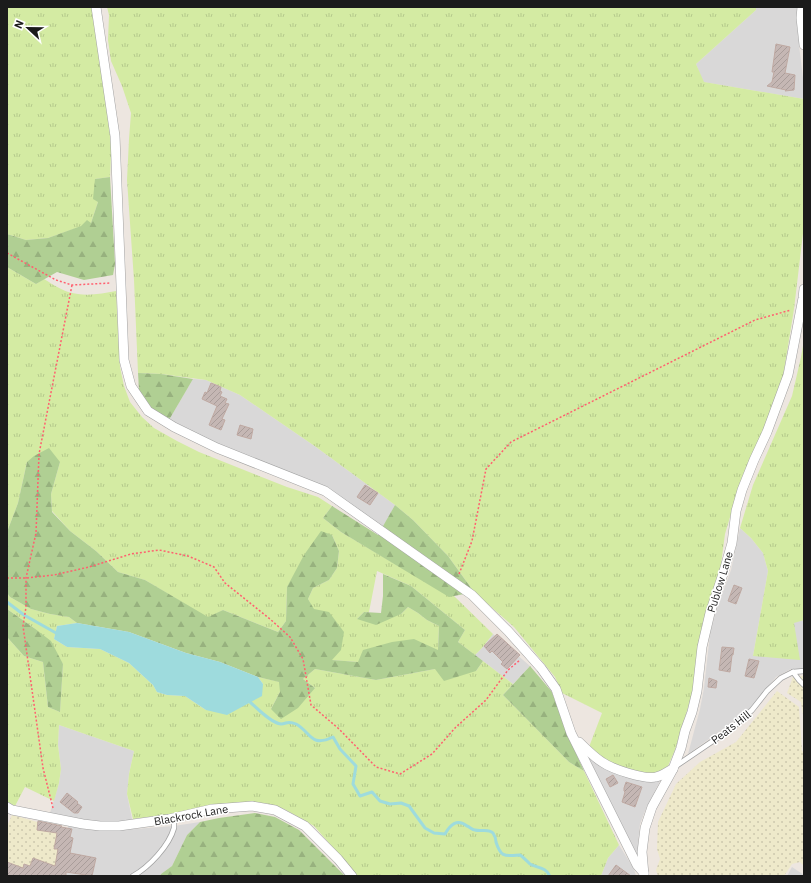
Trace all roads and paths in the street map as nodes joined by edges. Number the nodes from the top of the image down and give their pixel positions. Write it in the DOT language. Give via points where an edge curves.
graph roads {
  1 [pos="96,7"];
  2 [pos="802,7"];
  3 [pos="804,45"];
  4 [pos="7,253"];
  5 [pos="121,284"];
  6 [pos="72,285"];
  7 [pos="804,289"];
  8 [pos="801,308"];
  9 [pos="7,578"];
  10 [pos="26,578"];
  11 [pos="455,583"];
  12 [pos="528,653"];
  13 [pos="804,671"];
  14 [pos="793,672"];
  15 [pos="804,685"];
  16 [pos="571,733"];
  17 [pos="673,768"];
  18 [pos="7,807"];
  19 [pos="55,818"];
  20 [pos="174,818"];
  21 [pos="644,874"];
  22 [pos="133,876"];
  23 [pos="352,876"];
  1 -- 5 [label="street" via="115,136"];
  2 -- 3 [label="street"];
  4 -- 6 [label="path" via="56,280"];
  5 -- 6 [label="path"];
  5 -- 11 [label="street" via="124,360 130,386 148,411 217,448 325,491"];
  6 -- 10 [label="path" via="39,454 36,533"];
  7 -- 8 [label="street, Publow Lane"];
  8 -- 11 [label="path" via="755,320 511,442 486,469 472,541"];
  8 -- 17 [label="street, Publow Lane" via="786,381 736,511 732,543 702,647 692,712"];
  9 -- 10 [label="path"];
  10 -- 12 [label="path" via="54,575 131,554 159,550 188,556 214,567 225,583 290,637 303,659 311,705 376,767 400,774 432,754 456,727 486,700 508,670"];
  10 -- 19 [label="path" via="23,626 43,768"];
  11 -- 12 [label="street" via="472,594"];
  12 -- 16 [label="street" via="556,689"];
  13 -- 14 [label="lane, Peats Hill"];
  14 -- 15 [label="lane"];
  14 -- 17 [label="lane, Peats Hill" via="781,678 732,728"];
  16 -- 17 [label="street" via="586,750 603,763 622,771 656,778"];
  16 -- 21 [label="street" via="637,866"];
  17 -- 21 [label="street, Publow Lane" via="652,807 645,828 642,852"];
  18 -- 19 [label="street, Blackrock Lane"];
  19 -- 20 [label="street, Blackrock Lane" via="100,826 119,826"];
  20 -- 22 [label="lane" via="174,826 166,844 146,867"];
  20 -- 23 [label="street, Blackrock Lane" via="212,809 252,806 275,810 305,826"];
}
